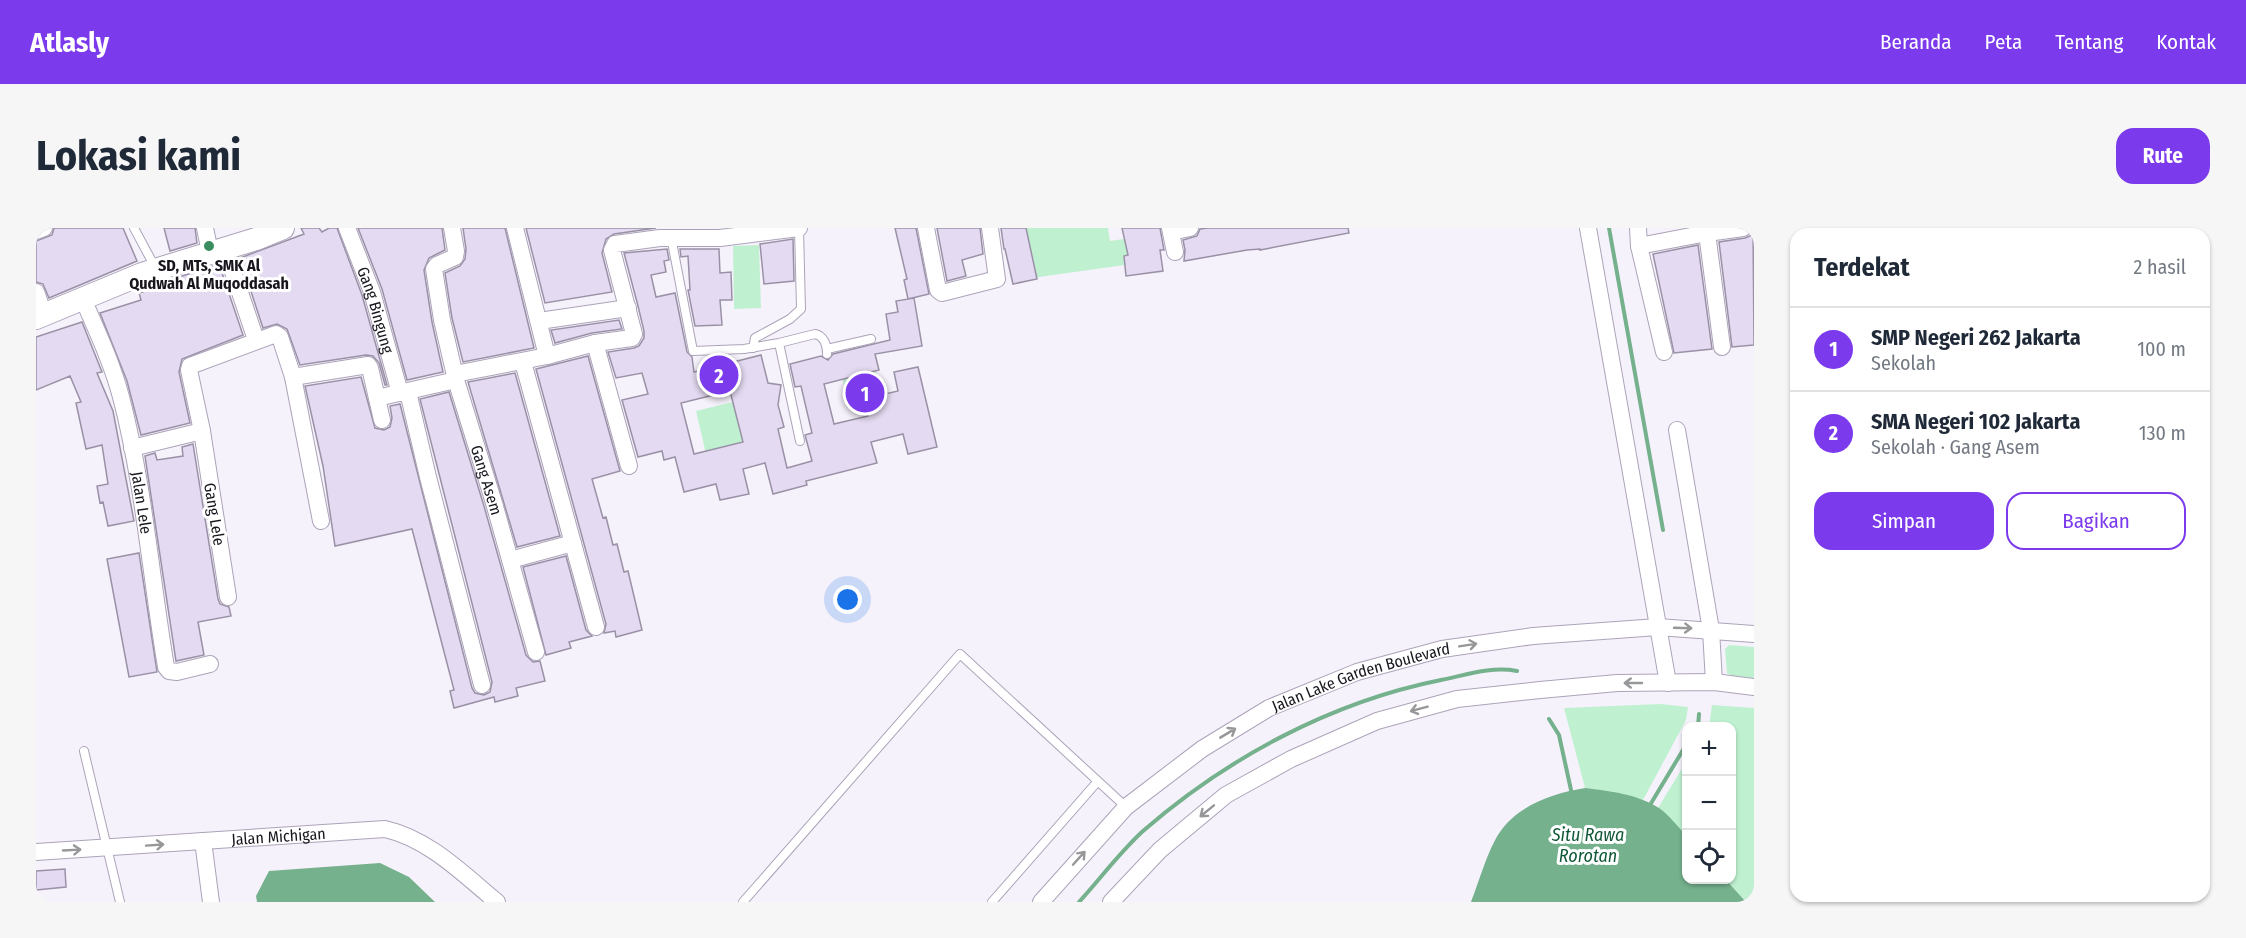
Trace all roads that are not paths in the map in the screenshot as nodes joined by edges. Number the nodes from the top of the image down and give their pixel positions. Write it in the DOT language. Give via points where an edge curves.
graph roads {
  1 [pos="44,228"];
  2 [pos="134,228"];
  3 [pos="205,228"];
  4 [pos="283,228"];
  5 [pos="347,228"];
  6 [pos="452,228"];
  7 [pos="515,228"];
  8 [pos="926,228"];
  9 [pos="990,228"];
  10 [pos="1190,228"];
  11 [pos="1588,228"];
  12 [pos="1638,228"];
  13 [pos="1743,228"];
  14 [pos="799,229"];
  15 [pos="1170,230"];
  16 [pos="36,231"];
  17 [pos="1707,232"];
  18 [pos="671,237"];
  19 [pos="1638,246"];
  20 [pos="217,250"];
  21 [pos="1175,252"];
  22 [pos="156,269"];
  23 [pos="36,292"];
  24 [pos="83,298"];
  25 [pos="628,309"];
  26 [pos="40,317"];
  27 [pos="539,321"];
  28 [pos="871,339"];
  29 [pos="256,340"];
  30 [pos="595,343"];
  31 [pos="779,343"];
  32 [pos="1722,347"];
  33 [pos="753,348"];
  34 [pos="1664,352"];
  35 [pos="547,356"];
  36 [pos="523,362"];
  37 [pos="293,377"];
  38 [pos="455,377"];
  39 [pos="404,393"];
  40 [pos="377,398"];
  41 [pos="382,420"];
  42 [pos="1677,430"];
  43 [pos="202,431"];
  44 [pos="800,441"];
  45 [pos="132,448"];
  46 [pos="629,466"];
  47 [pos="321,521"];
  48 [pos="573,543"];
  49 [pos="510,560"];
  50 [pos="228,597"];
  51 [pos="596,627"];
  52 [pos="1658,627"];
  53 [pos="1711,630"];
  54 [pos="1754,634"];
  55 [pos="536,652"];
  56 [pos="210,664"];
  57 [pos="1714,682"];
  58 [pos="1668,683"];
  59 [pos="482,685"];
  60 [pos="1754,687"];
  61 [pos="84,752"];
  62 [pos="1098,781"];
  63 [pos="1126,807"];
  64 [pos="203,842"];
  65 [pos="107,848"];
  66 [pos="36,852"];
  67 [pos="120,902"];
  68 [pos="211,902"];
  69 [pos="497,902"];
  70 [pos="743,902"];
  71 [pos="992,902"];
  72 [pos="1041,902"];
  73 [pos="1111,902"];
  1 -- 16 [label="street"];
  2 -- 22 [label="lane"];
  3 -- 20 [label="street"];
  4 -- 20 [label="street"];
  5 -- 39 [label="street, Gang Bingung"];
  6 -- 38 [label="street, Gang Asem" via="455,257 437,265 434,273"];
  7 -- 27 [label="street"];
  8 -- 9 [label="street" via="937,286 942,293 998,279"];
  10 -- 15 [label="street"];
  11 -- 52 [label="street"];
  12 -- 19 [label="street"];
  13 -- 17 [label="street"];
  14 -- 18 [label="street" via="720,238"];
  14 -- 33 [label="lane" via="802,307 795,316 755,338"];
  15 -- 21 [label="street"];
  17 -- 19 [label="street"];
  17 -- 32 [label="street"];
  18 -- 25 [label="street" via="613,246"];
  18 -- 33 [label="lane" via="693,351"];
  19 -- 34 [label="street"];
  20 -- 22 [label="street"];
  20 -- 29 [label="street"];
  22 -- 24 [label="street"];
  23 -- 26 [label="street"];
  24 -- 26 [label="street"];
  24 -- 45 [label="street, Jalan Lele" via="114,373"];
  25 -- 27 [label="street"];
  25 -- 30 [label="street" via="632,338"];
  27 -- 35 [label="street"];
  28 -- 31 [label="lane" via="827,351 819,335"];
  29 -- 37 [label="street" via="278,335"];
  29 -- 43 [label="street, Gang Lele" via="190,366"];
  30 -- 35 [label="street"];
  30 -- 46 [label="street"];
  31 -- 33 [label="lane"];
  31 -- 44 [label="lane"];
  35 -- 36 [label="street"];
  36 -- 38 [label="street"];
  36 -- 48 [label="street"];
  37 -- 40 [label="street" via="368,365"];
  37 -- 47 [label="street"];
  38 -- 39 [label="street"];
  38 -- 49 [label="street, Gang Asem"];
  39 -- 40 [label="street"];
  39 -- 59 [label="street, Gang Bingung"];
  40 -- 41 [label="street"];
  42 -- 53 [label="street"];
  43 -- 45 [label="street"];
  43 -- 50 [label="street, Gang Lele"];
  45 -- 56 [label="street, Jalan Lele" via="166,667 177,672"];
  48 -- 49 [label="street"];
  48 -- 51 [label="street"];
  49 -- 55 [label="street, Gang Asem"];
  52 -- 53 [label="street, Jalan Lake Garden Boulevard, one-way"];
  52 -- 58 [label="street"];
  63 -- 52 [label="street, Jalan Lake Garden Boulevard, one-way" via="1202,749 1269,708 1357,672 1442,649 1510,639"];
  53 -- 54 [label="street, Jalan Lake Garden Boulevard"];
  53 -- 57 [label="street"];
  57 -- 58 [label="street"];
  57 -- 60 [label="street"];
  58 -- 73 [label="street, one-way" via="1617,683 1457,699 1377,721 1291,759 1226,795 1160,850"];
  61 -- 65 [label="lane"];
  62 -- 63 [label="lane"];
  62 -- 70 [label="lane" via="960,654"];
  62 -- 71 [label="lane"];
  72 -- 63 [label="street, Jalan Lake Garden Boulevard, one-way"];
  65 -- 64 [label="street, Jalan Michigan, one-way"];
  64 -- 68 [label="street"];
  64 -- 69 [label="street, Jalan Michigan" via="385,829 401,833 437,853"];
  66 -- 65 [label="street, Jalan Michigan, one-way"];
  65 -- 67 [label="lane"];
}
